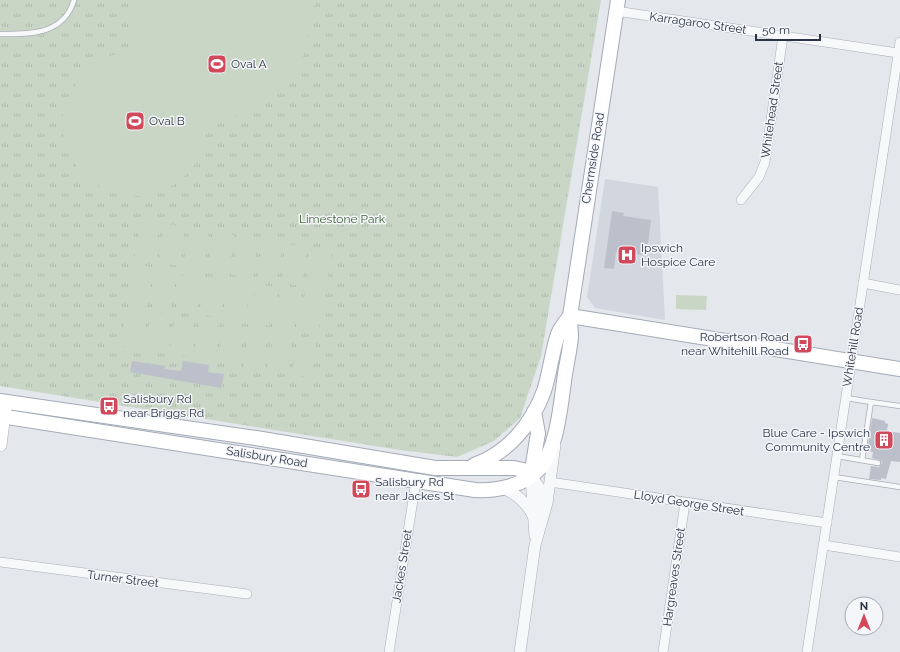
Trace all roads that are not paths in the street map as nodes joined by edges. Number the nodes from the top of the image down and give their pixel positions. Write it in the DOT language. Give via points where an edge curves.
graph roads {
  1 [pos="74,0"];
  2 [pos="617,6"];
  3 [pos="0,34"];
  4 [pos="783,36"];
  5 [pos="900,42"];
  6 [pos="898,53"];
  7 [pos="896,99"];
  8 [pos="741,200"];
  9 [pos="863,284"];
  10 [pos="900,290"];
  11 [pos="570,316"];
  12 [pos="851,361"];
  13 [pos="900,369"];
  14 [pos="846,398"];
  15 [pos="3,402"];
  16 [pos="872,402"];
  17 [pos="900,406"];
  18 [pos="534,410"];
  19 [pos="2,417"];
  20 [pos="558,417"];
  21 [pos="0,445"];
  22 [pos="837,456"];
  23 [pos="862,460"];
  24 [pos="878,463"];
  25 [pos="419,465"];
  26 [pos="454,469"];
  27 [pos="531,476"];
  28 [pos="834,477"];
  29 [pos="416,481"];
  30 [pos="550,482"];
  31 [pos="900,487"];
  32 [pos="502,488"];
  33 [pos="685,503"];
  34 [pos="538,521"];
  35 [pos="827,523"];
  36 [pos="824,545"];
  37 [pos="900,557"];
  38 [pos="0,562"];
  39 [pos="247,594"];
  40 [pos="389,652"];
  41 [pos="520,652"];
  42 [pos="663,652"];
  43 [pos="807,652"];
  1 -- 3 [label="lane" via="64,20 53,29"];
  2 -- 4 [label="street, Karragaroo Street"];
  2 -- 11 [label="main road, Chermside Road"];
  4 -- 6 [label="street, Karragaroo Street"];
  4 -- 8 [label="street, Whitehead Street" via="765,162 759,177"];
  5 -- 6 [label="street, Whitehill Road"];
  6 -- 7 [label="street, Whitehill Road"];
  7 -- 9 [label="street, Whitehill Road"];
  9 -- 10 [label="street"];
  9 -- 12 [label="street, Whitehill Road"];
  11 -- 12 [label="main road"];
  11 -- 18 [label="main road, Chermside Road" via="559,332 544,390"];
  11 -- 20 [label="main road, Chermside Road" via="571,337"];
  12 -- 13 [label="main road"];
  12 -- 14 [label="street, Whitehill Road"];
  14 -- 16 [label="lane"];
  14 -- 22 [label="street, Whitehill Road"];
  15 -- 19 [label="main road"];
  15 -- 25 [label="main road, Salisbury Road" via="256,438"];
  16 -- 17 [label="lane"];
  16 -- 23 [label="lane"];
  18 -- 26 [label="main road, Salisbury Road" via="522,431 504,449 483,462"];
  18 -- 27 [label="main road, Chermside Road" via="538,433"];
  19 -- 21 [label="main road"];
  19 -- 29 [label="main road, Salisbury Road"];
  20 -- 27 [label="main road, Salisbury Road" via="548,454 539,469"];
  20 -- 30 [label="street, Chermside Road"];
  22 -- 23 [label="lane"];
  22 -- 28 [label="street, Whitehill Road"];
  23 -- 24 [label="lane"];
  25 -- 26 [label="main road, Salisbury Road"];
  25 -- 29 [label="main road"];
  26 -- 27 [label="main road, Salisbury Road" via="504,467 523,470"];
  27 -- 32 [label="main road, Salisbury Road" via="515,485"];
  27 -- 34 [label="street, Chermside Road"];
  28 -- 31 [label="lane"];
  28 -- 35 [label="street, Whitehill Road"];
  29 -- 32 [label="main road, Salisbury Road" via="475,490"];
  29 -- 40 [label="street, Jackes Street"];
  30 -- 33 [label="street, Lloyd George Street"];
  30 -- 34 [label="street, Chermside Road"];
  32 -- 34 [label="street" via="515,494"];
  33 -- 35 [label="street, Lloyd George Street"];
  33 -- 42 [label="street, Hargreaves Street"];
  34 -- 41 [label="street, Chermside Road"];
  35 -- 36 [label="street, Whitehill Road"];
  36 -- 37 [label="street"];
  36 -- 43 [label="street, Whitehill Road"];
  38 -- 39 [label="street, Turner Street"];
}
